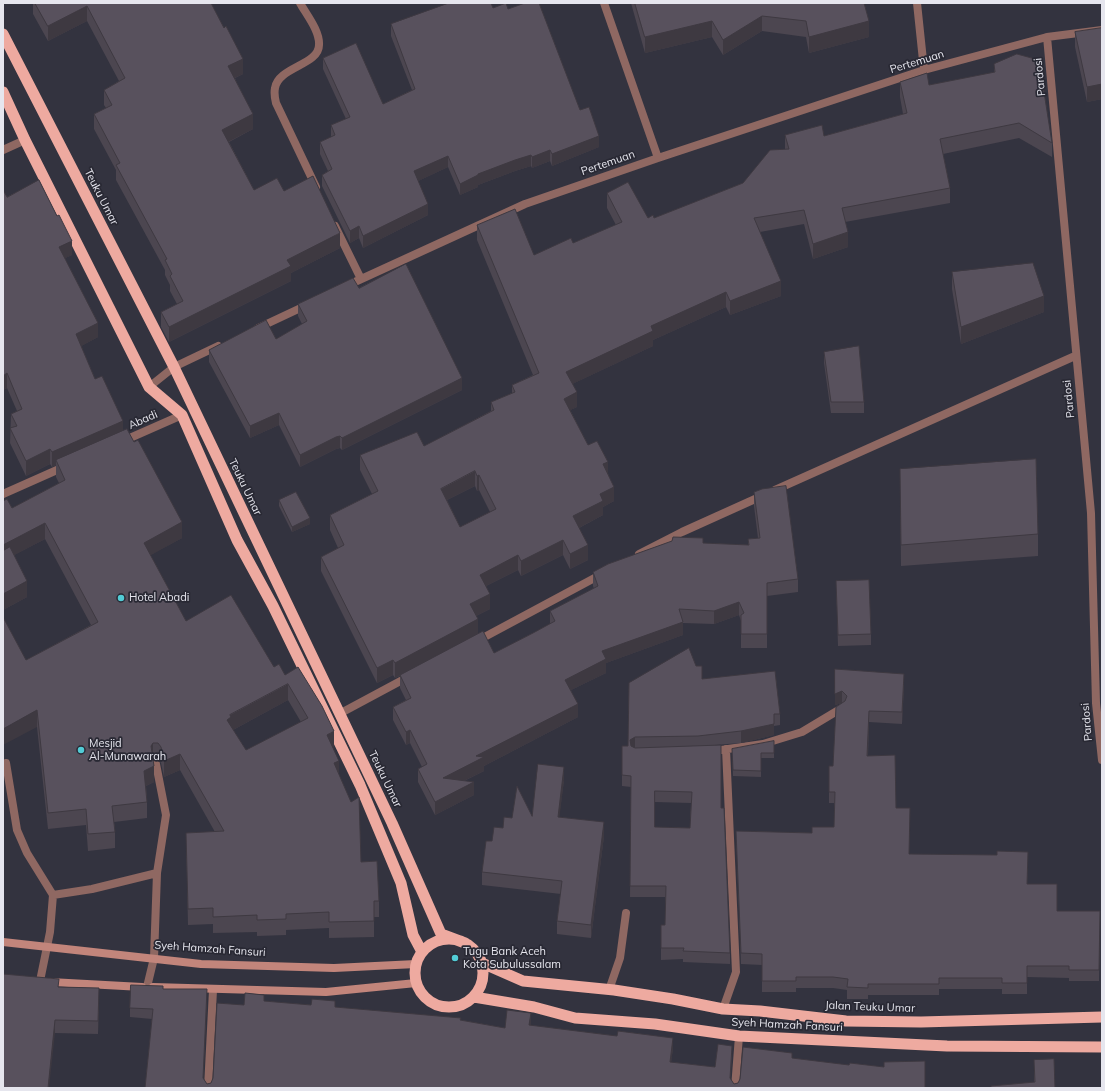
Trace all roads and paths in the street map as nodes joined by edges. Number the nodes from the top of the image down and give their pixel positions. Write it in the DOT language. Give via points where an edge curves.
graph roads {
  1 [pos="300,3"];
  2 [pos="604,3"];
  3 [pos="917,3"];
  4 [pos="1102,30"];
  5 [pos="3,34"];
  6 [pos="1047,37"];
  7 [pos="924,70"];
  8 [pos="3,92"];
  9 [pos="25,140"];
  10 [pos="3,150"];
  11 [pos="658,158"];
  12 [pos="320,195"];
  13 [pos="330,216"];
  14 [pos="361,279"];
  15 [pos="339,289"];
  16 [pos="318,300"];
  17 [pos="253,330"];
  18 [pos="224,343"];
  19 [pos="1075,356"];
  20 [pos="174,367"];
  21 [pos="149,387"];
  22 [pos="182,415"];
  23 [pos="117,444"];
  24 [pos="74,463"];
  25 [pos="3,494"];
  26 [pos="633,558"];
  27 [pos="612,569"];
  28 [pos="472,643"];
  29 [pos="416,673"];
  30 [pos="842,708"];
  31 [pos="339,714"];
  32 [pos="726,750"];
  33 [pos="710,751"];
  34 [pos="1102,760"];
  35 [pos="6,763"];
  36 [pos="156,764"];
  37 [pos="157,873"];
  38 [pos="53,895"];
  39 [pos="626,913"];
  40 [pos="3,942"];
  41 [pos="465,942"];
  42 [pos="46,947"];
  43 [pos="422,952"];
  44 [pos="154,958"];
  45 [pos="482,963"];
  46 [pos="416,964"];
  47 [pos="36,981"];
  48 [pos="416,983"];
  49 [pos="147,987"];
  50 [pos="213,990"];
  51 [pos="614,990"];
  52 [pos="474,997"];
  53 [pos="723,1009"];
  54 [pos="1102,1018"];
  55 [pos="739,1036"];
  56 [pos="1102,1047"];
  57 [pos="208,1088"];
  58 [pos="735,1088"];
  1 -- 12 [label="street" via="318,38 318,52 283,75 277,82 275,95 276,103"];
  2 -- 11 [label="street"];
  3 -- 7 [label="street"];
  4 -- 6 [label="street, Pertemuan"];
  5 -- 20 [label="highway, Teuku Umar"];
  6 -- 7 [label="street, Pertemuan"];
  6 -- 19 [label="street, Pardosi" via="1070,272"];
  7 -- 11 [label="street, Pertemuan"];
  8 -- 9 [label="highway"];
  9 -- 10 [label="street"];
  9 -- 21 [label="highway"];
  11 -- 14 [label="street, Pertemuan" via="525,204"];
  13 -- 14 [label="street"];
  14 -- 15 [label="street, Pertemuan"];
  16 -- 17 [label="street"];
  18 -- 20 [label="street"];
  19 -- 26 [label="street" via="682,532"];
  19 -- 34 [label="street, Pardosi" via="1091,514 1096,703"];
  20 -- 21 [label="street"];
  20 -- 31 [label="highway, Teuku Umar"];
  21 -- 22 [label="highway"];
  22 -- 23 [label="street, Abadi"];
  22 -- 43 [label="highway" via="237,540 273,606 360,785 401,883 413,935"];
  24 -- 25 [label="street"];
  27 -- 28 [label="street"];
  29 -- 31 [label="street"];
  30 -- 32 [label="street" via="802,732 763,744"];
  31 -- 41 [label="highway, Teuku Umar" via="441,934"];
  32 -- 33 [label="street"];
  32 -- 53 [label="street" via="736,972"];
  35 -- 38 [label="street" via="17,830 27,853"];
  36 -- 37 [label="street" via="166,815"];
  37 -- 38 [label="street" via="92,889"];
  37 -- 44 [label="street"];
  38 -- 42 [label="street"];
  39 -- 51 [label="street" via="620,958 610,987"];
  40 -- 42 [label="main road, Syeh Hamzah Fansuri"];
  41 -- 43 [label="highway" via="454,939 442,940 431,944"];
  41 -- 45 [label="highway" via="476,951"];
  42 -- 44 [label="main road, Syeh Hamzah Fansuri"];
  42 -- 47 [label="street"];
  43 -- 46 [label="highway"];
  44 -- 46 [label="main road, Syeh Hamzah Fansuri" via="201,964 334,968"];
  44 -- 49 [label="street"];
  45 -- 51 [label="highway" via="523,981"];
  45 -- 52 [label="highway" via="484,977"];
  46 -- 48 [label="highway"];
  47 -- 49 [label="main road"];
  48 -- 50 [label="main road" via="326,992"];
  48 -- 52 [label="highway" via="425,998 441,1007 459,1006"];
  49 -- 50 [label="main road"];
  50 -- 57 [label="street"];
  51 -- 53 [label="highway, Jalan Teuku Umar"];
  52 -- 55 [label="highway, Syeh Hamzah Fansuri" via="534,1007 574,1018 655,1024"];
  53 -- 54 [label="highway, Jalan Teuku Umar" via="846,1021"];
  55 -- 56 [label="highway, Syeh Hamzah Fansuri" via="947,1046"];
  55 -- 58 [label="street"];
}
